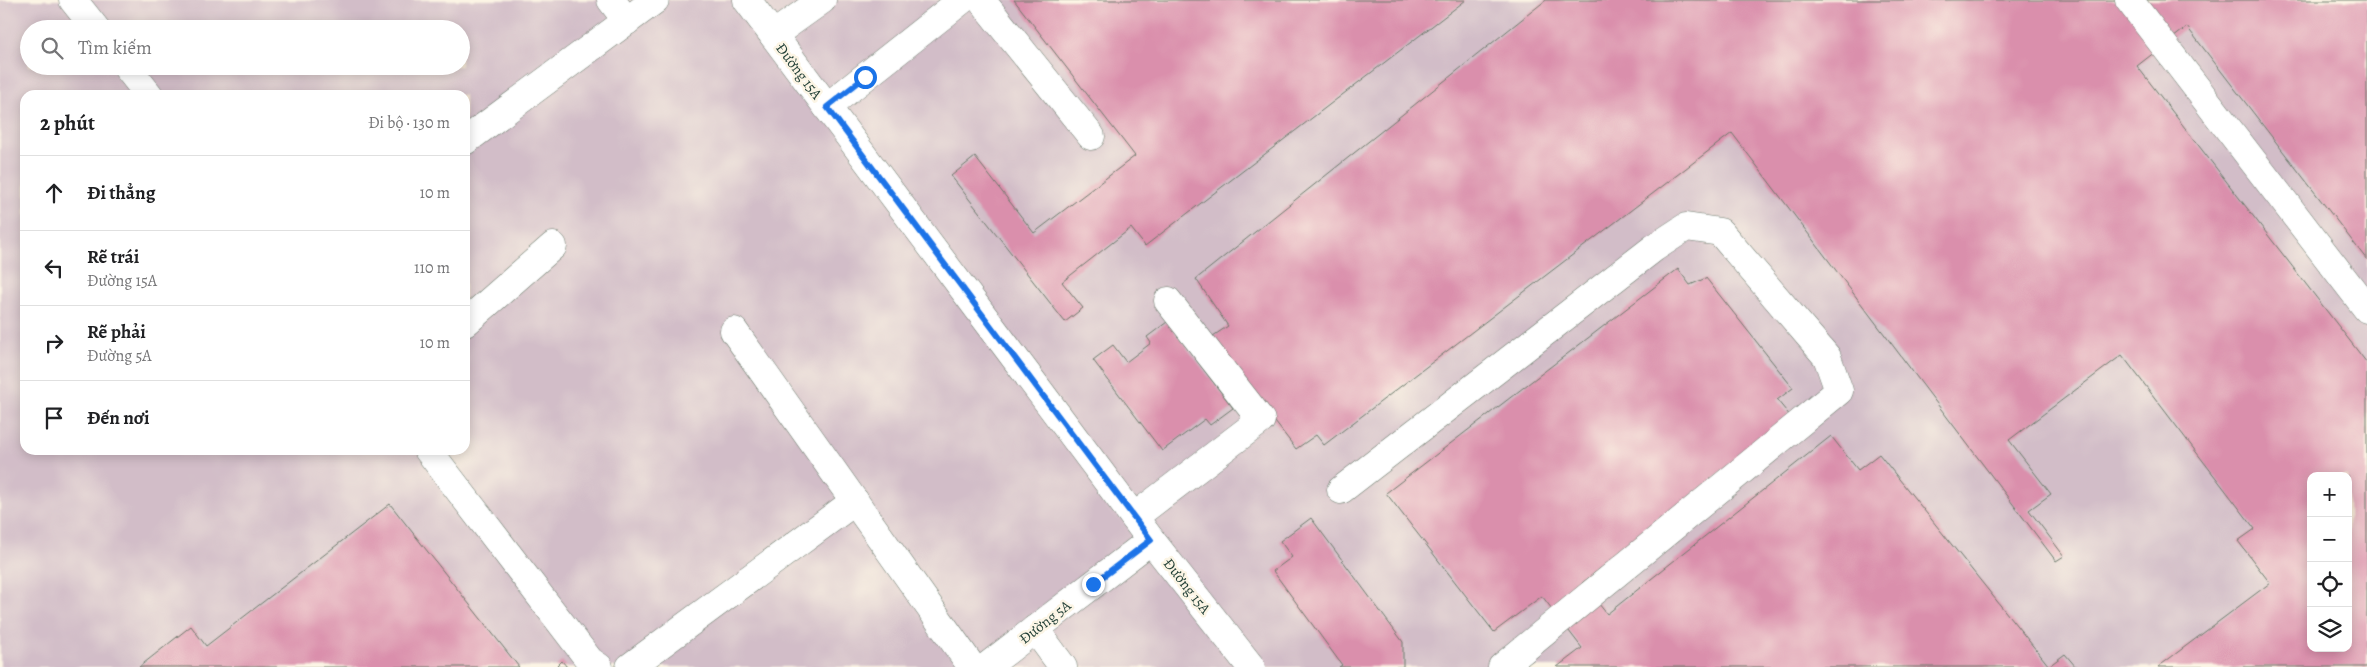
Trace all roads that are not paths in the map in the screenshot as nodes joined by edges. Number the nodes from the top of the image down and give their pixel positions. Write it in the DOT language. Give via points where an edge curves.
graph roads {
  1 [pos="73,0"];
  2 [pos="654,0"];
  3 [pos="747,0"];
  4 [pos="822,0"];
  5 [pos="962,0"];
  6 [pos="981,0"];
  7 [pos="2129,0"];
  8 [pos="619,10"];
  9 [pos="89,20"];
  10 [pos="773,35"];
  11 [pos="133,75"];
  12 [pos="145,90"];
  13 [pos="827,107"];
  14 [pos="1091,136"];
  15 [pos="470,137"];
  16 [pos="553,246"];
  17 [pos="1168,301"];
  18 [pos="2367,309"];
  19 [pos="470,319"];
  20 [pos="734,331"];
  21 [pos="432,455"];
  22 [pos="1341,490"];
  23 [pos="855,501"];
  24 [pos="1134,517"];
  25 [pos="1151,540"];
  26 [pos="1035,629"];
  27 [pos="600,667"];
  28 [pos="630,667"];
  29 [pos="972,667"];
  30 [pos="986,667"];
  31 [pos="1063,667"];
  32 [pos="1251,667"];
  33 [pos="1502,667"];
  1 -- 9 [label="street"];
  2 -- 8 [label="street"];
  3 -- 10 [label="street, Đường 15A"];
  4 -- 10 [label="street"];
  5 -- 13 [label="street"];
  6 -- 14 [label="street"];
  7 -- 18 [label="street"];
  8 -- 15 [label="street"];
  10 -- 13 [label="street, Đường 15A"];
  11 -- 12 [label="street"];
  13 -- 24 [label="street, Đường 15A"];
  16 -- 19 [label="street"];
  17 -- 24 [label="street" via="1260,420"];
  20 -- 23 [label="street"];
  21 -- 27 [label="street" via="590,661"];
  22 -- 33 [label="street" via="1654,248 1686,227 1720,232 1827,357 1839,391"];
  23 -- 28 [label="street"];
  23 -- 29 [label="street"];
  24 -- 25 [label="street, Đường 15A"];
  25 -- 26 [label="street, Đường 5A"];
  25 -- 32 [label="street, Đường 15A"];
  26 -- 30 [label="street, Đường 5A"];
  26 -- 31 [label="street"];
}
